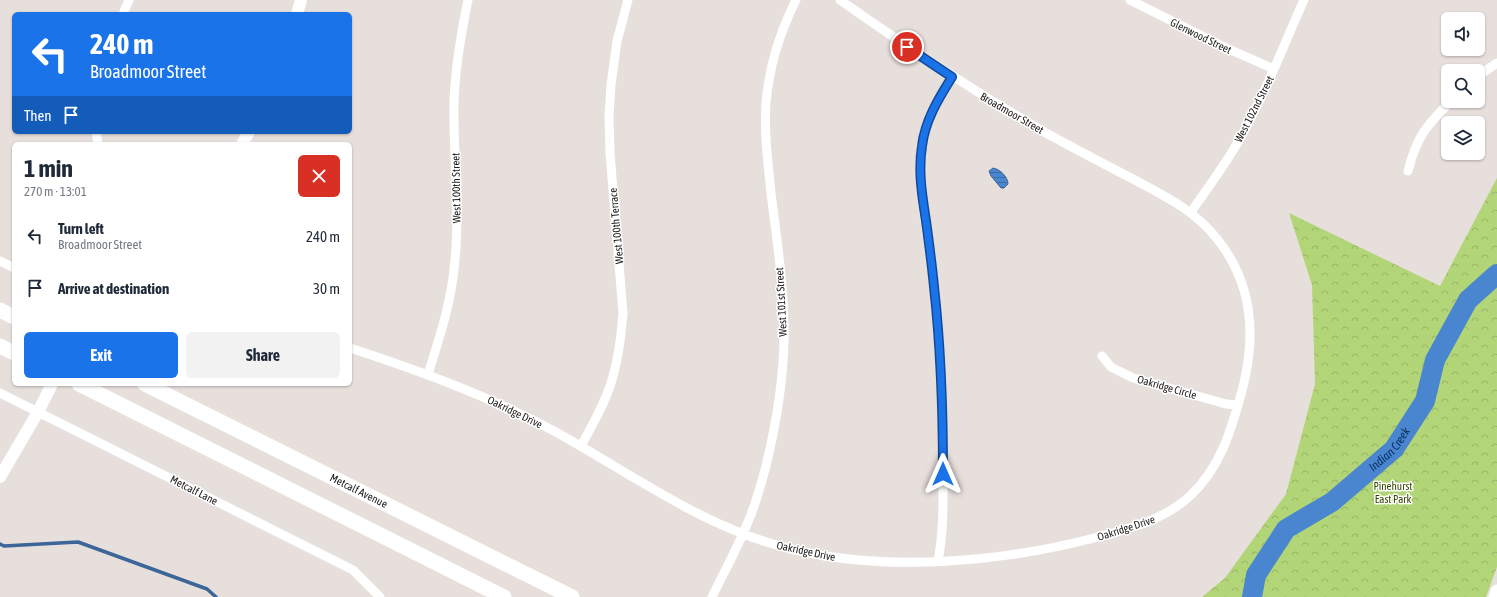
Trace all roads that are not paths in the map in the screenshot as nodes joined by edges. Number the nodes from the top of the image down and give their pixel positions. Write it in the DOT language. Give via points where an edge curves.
graph roads {
  1 [pos="129,0"];
  2 [pos="301,0"];
  3 [pos="468,0"];
  4 [pos="628,0"];
  5 [pos="796,0"];
  6 [pos="840,0"];
  7 [pos="1304,0"];
  8 [pos="1132,1"];
  9 [pos="124,12"];
  10 [pos="298,12"];
  11 [pos="1497,63"];
  12 [pos="1274,69"];
  13 [pos="1485,71"];
  14 [pos="952,77"];
  15 [pos="1444,108"];
  16 [pos="1408,172"];
  17 [pos="1191,212"];
  18 [pos="0,261"];
  19 [pos="12,267"];
  20 [pos="0,310"];
  21 [pos="12,317"];
  22 [pos="0,346"];
  23 [pos="352,349"];
  24 [pos="12,352"];
  25 [pos="1102,356"];
  26 [pos="428,374"];
  27 [pos="51,386"];
  28 [pos="83,386"];
  29 [pos="149,386"];
  30 [pos="0,393"];
  31 [pos="1238,405"];
  32 [pos="38,412"];
  33 [pos="581,446"];
  34 [pos="0,477"];
  35 [pos="743,534"];
  36 [pos="938,561"];
  37 [pos="1497,591"];
  38 [pos="380,597"];
  39 [pos="504,597"];
  40 [pos="572,597"];
  41 [pos="712,597"];
  42 [pos="1495,597"];
  1 -- 9 [label="street"];
  2 -- 10 [label="street"];
  3 -- 26 [label="street, West 100th Street" via="455,78 455,261 449,301"];
  4 -- 33 [label="street, West 100th Terrace" via="617,41 609,116 623,313 622,337 610,387"];
  5 -- 35 [label="street, West 101st Street" via="779,41 766,104 768,170 783,303 781,389 774,435 763,477"];
  6 -- 14 [label="street, Broadmoor Street"];
  7 -- 12 [label="street, West 102nd Street"];
  8 -- 12 [label="street, Glenwood Street"];
  11 -- 13 [label="street"];
  12 -- 17 [label="street, West 102nd Street" via="1243,133"];
  14 -- 17 [label="street, Broadmoor Street" via="1051,136"];
  14 -- 36 [label="street" via="937,100 927,123 920,166 941,358 943,516"];
  15 -- 16 [label="street" via="1423,131"];
  17 -- 31 [label="street, Broadmoor Street" via="1205,224 1231,257 1246,295 1250,318 1250,349"];
  18 -- 19 [label="street"];
  20 -- 21 [label="main road"];
  22 -- 24 [label="main road"];
  23 -- 26 [label="street, Oakridge Drive"];
  25 -- 31 [label="street, Oakridge Circle" via="1111,366 1134,378 1226,404"];
  26 -- 33 [label="street, Oakridge Drive" via="474,392"];
  27 -- 32 [label="street"];
  28 -- 39 [label="main road"];
  29 -- 40 [label="main road, Metcalf Avenue"];
  30 -- 32 [label="street, Metcalf Lane"];
  31 -- 36 [label="street, Oakridge Drive" via="1225,447 1212,470 1188,498 1167,513 1120,531 1054,548 1012,555"];
  32 -- 34 [label="street"];
  32 -- 38 [label="street, Metcalf Lane" via="353,570"];
  33 -- 35 [label="street, Oakridge Drive" via="702,517"];
  35 -- 36 [label="street, Oakridge Drive" via="795,550 827,556 874,561"];
  35 -- 41 [label="street, West 101st Street"];
  37 -- 42 [label="main road"];
}
